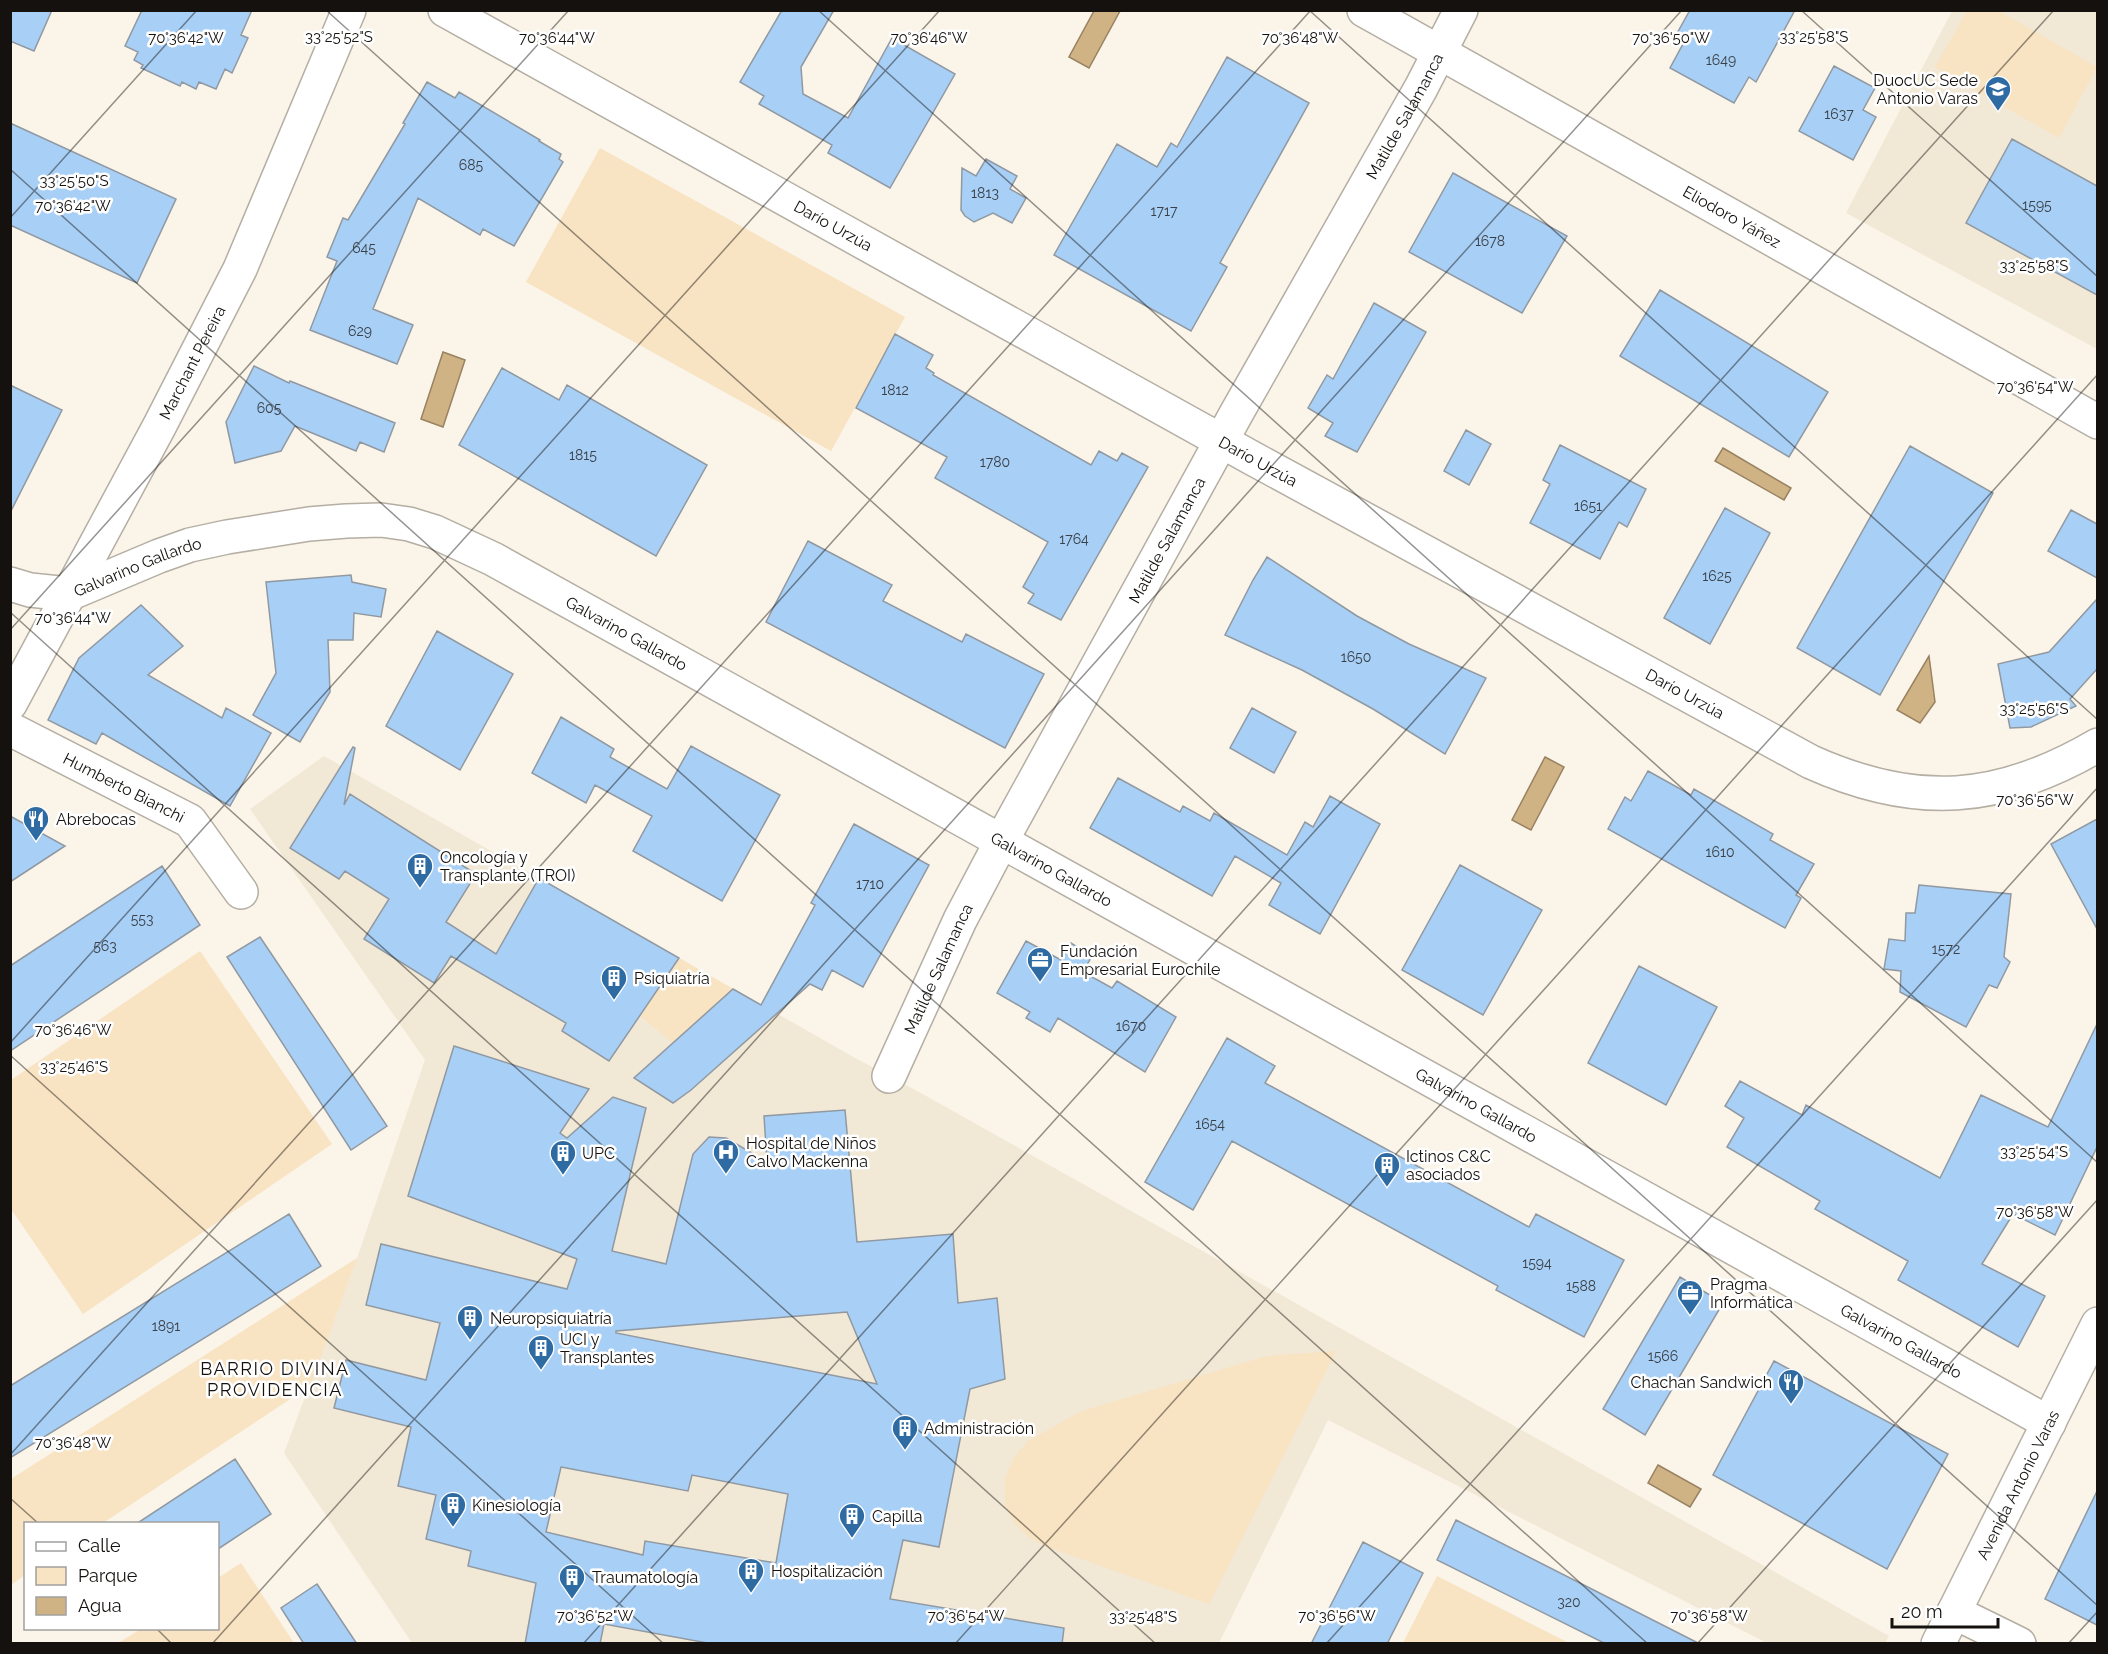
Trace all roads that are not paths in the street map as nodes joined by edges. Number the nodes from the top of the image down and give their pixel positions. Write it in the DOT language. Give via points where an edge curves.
graph roads {
  1 [pos="348,10"];
  2 [pos="445,10"];
  3 [pos="1364,10"];
  4 [pos="1461,10"];
  5 [pos="1439,52"];
  6 [pos="2097,422"];
  7 [pos="1222,441"];
  8 [pos="10,584"];
  9 [pos="69,594"];
  10 [pos="10,704"];
  11 [pos="10,729"];
  12 [pos="2097,745"];
  13 [pos="1002,842"];
  14 [pos="241,892"];
  15 [pos="890,1076"];
  16 [pos="2097,1324"];
  17 [pos="2049,1423"];
  18 [pos="1954,1612"];
  19 [pos="1938,1644"];
  20 [pos="2019,1644"];
  1 -- 9 [label="street, Marchant Pereira" via="240,269"];
  2 -- 7 [label="street, Darío Urzúa"];
  3 -- 5 [label="street, Eliodoro Yáñez"];
  4 -- 5 [label="street, Matilde Salamanca"];
  5 -- 6 [label="street, Eliodoro Yáñez"];
  5 -- 7 [label="street, Matilde Salamanca"];
  7 -- 12 [label="street, Darío Urzúa" via="1838,774 1865,783 1954,794 2020,782 2055,769"];
  7 -- 13 [label="street, Matilde Salamanca"];
  8 -- 9 [label="street, Galvarino Gallardo"];
  9 -- 10 [label="street, Marchant Pereira"];
  9 -- 13 [label="street, Galvarino Gallardo" via="159,556 226,537 345,521 409,524 493,559"];
  11 -- 14 [label="street, Humberto Bianchi" via="190,822"];
  13 -- 15 [label="street, Matilde Salamanca" via="939,965"];
  13 -- 17 [label="street, Galvarino Gallardo"];
  16 -- 17 [label="street, Avenida Antonio Varas"];
  17 -- 18 [label="street, Avenida Antonio Varas"];
  18 -- 19 [label="street, Avenida Antonio Varas"];
  18 -- 20 [label="street"];
}
